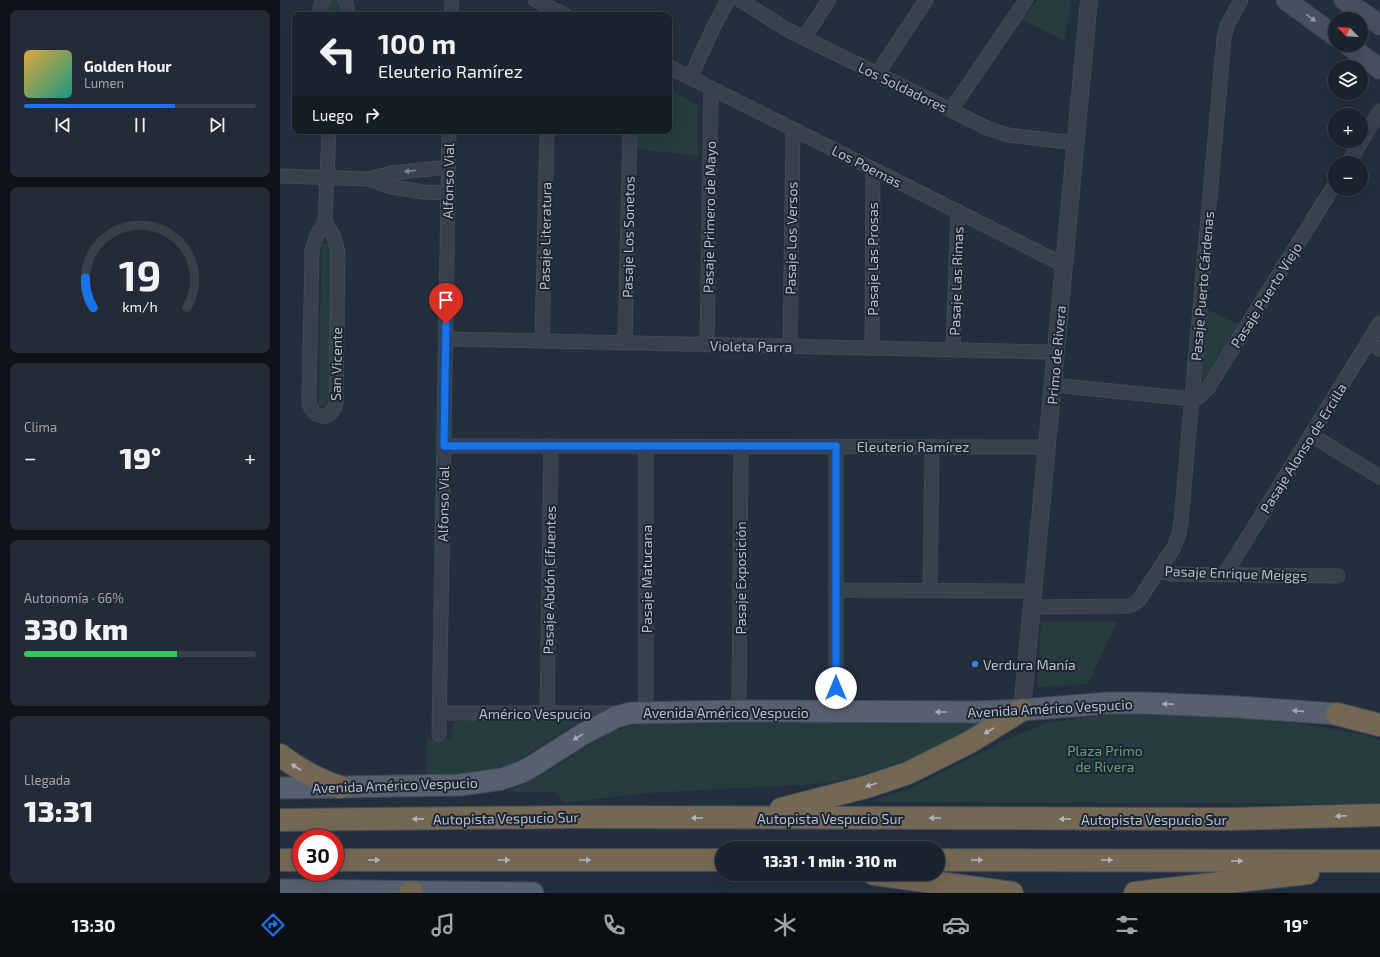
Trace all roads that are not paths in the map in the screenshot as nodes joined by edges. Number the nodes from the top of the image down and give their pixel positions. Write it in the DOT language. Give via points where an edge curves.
graph roads {
  1 [pos="323,0"];
  2 [pos="345,0"];
  3 [pos="452,0"];
  4 [pos="535,0"];
  5 [pos="728,0"];
  6 [pos="740,0"];
  7 [pos="829,0"];
  8 [pos="926,0"];
  9 [pos="1026,0"];
  10 [pos="1089,0"];
  11 [pos="1241,0"];
  12 [pos="1286,0"];
  13 [pos="1344,0"];
  14 [pos="550,11"];
  15 [pos="320,12"];
  16 [pos="347,12"];
  17 [pos="451,12"];
  18 [pos="1380,25"];
  19 [pos="1328,31"];
  20 [pos="804,38"];
  21 [pos="1357,52"];
  22 [pos="672,69"];
  23 [pos="1380,69"];
  24 [pos="877,74"];
  25 [pos="690,78"];
  26 [pos="712,88"];
  27 [pos="951,110"];
  28 [pos="1380,111"];
  29 [pos="793,129"];
  30 [pos="329,134"];
  31 [pos="449,134"];
  32 [pos="547,134"];
  33 [pos="630,134"];
  34 [pos="1076,143"];
  35 [pos="1352,156"];
  36 [pos="448,166"];
  37 [pos="873,169"];
  38 [pos="280,176"];
  39 [pos="327,178"];
  40 [pos="368,179"];
  41 [pos="448,193"];
  42 [pos="1328,195"];
  43 [pos="958,212"];
  44 [pos="325,222"];
  45 [pos="1064,265"];
  46 [pos="1380,323"];
  47 [pos="446,339"];
  48 [pos="542,341"];
  49 [pos="1368,342"];
  50 [pos="625,343"];
  51 [pos="707,345"];
  52 [pos="790,346"];
  53 [pos="872,348"];
  54 [pos="1380,349"];
  55 [pos="953,350"];
  56 [pos="1056,352"];
  57 [pos="1053,385"];
  58 [pos="1192,399"];
  59 [pos="1311,435"];
  60 [pos="444,446"];
  61 [pos="551,446"];
  62 [pos="646,446"];
  63 [pos="741,446"];
  64 [pos="836,446"];
  65 [pos="932,446"];
  66 [pos="1047,447"];
  67 [pos="1380,477"];
  68 [pos="1158,570"];
  69 [pos="1225,574"];
  70 [pos="1338,576"];
  71 [pos="836,590"];
  72 [pos="930,590"];
  73 [pos="1033,591"];
  74 [pos="1031,606"];
  75 [pos="1022,710"];
  76 [pos="739,711"];
  77 [pos="638,712"];
  78 [pos="834,712"];
  79 [pos="439,713"];
  80 [pos="547,714"];
  81 [pos="1337,714"];
  82 [pos="1380,719"];
  83 [pos="1380,725"];
  84 [pos="439,734"];
  85 [pos="280,755"];
  86 [pos="280,788"];
  87 [pos="340,788"];
  88 [pos="1380,815"];
  89 [pos="736,818"];
  90 [pos="280,820"];
  91 [pos="280,860"];
  92 [pos="292,860"];
  93 [pos="344,860"];
  94 [pos="715,860"];
  95 [pos="945,860"];
  96 [pos="1380,861"];
  97 [pos="1380,864"];
  98 [pos="925,881"];
  99 [pos="280,890"];
  100 [pos="411,892"];
  101 [pos="531,893"];
  102 [pos="1012,893"];
  103 [pos="1135,893"];
  1 -- 15 [label="street"];
  2 -- 16 [label="street"];
  3 -- 17 [label="street"];
  4 -- 14 [label="street"];
  5 -- 25 [label="street"];
  6 -- 20 [label="street, Los Soldadores"];
  7 -- 20 [label="street"];
  8 -- 24 [label="street"];
  9 -- 27 [label="street"];
  10 -- 34 [label="street, Primo de Rivera"];
  11 -- 58 [label="street, Pasaje Puerto Cárdenas" via="1227,26 1224,38"];
  12 -- 19 [label="main road, one-way"];
  13 -- 18 [label="main road"];
  20 -- 24 [label="street, Los Soldadores"];
  21 -- 23 [label="main road"];
  22 -- 25 [label="street, Los Poemas"];
  24 -- 27 [label="street, Los Soldadores"];
  25 -- 26 [label="street, Los Poemas"];
  26 -- 29 [label="street, Los Poemas"];
  26 -- 51 [label="street, Pasaje Primero de Mayo"];
  27 -- 34 [label="street, Los Soldadores" via="987,128 1008,135"];
  28 -- 35 [label="street"];
  29 -- 37 [label="street, Los Poemas"];
  29 -- 52 [label="street, Pasaje Los Versos"];
  30 -- 39 [label="street, San Vicente"];
  31 -- 36 [label="street, Alfonso Vial"];
  32 -- 48 [label="street, Pasaje Literatura"];
  33 -- 50 [label="street, Pasaje Los Sonetos"];
  34 -- 45 [label="street, Primo de Rivera"];
  36 -- 40 [label="street, one-way" via="392,173"];
  36 -- 41 [label="street, Alfonso Vial"];
  37 -- 43 [label="street, Los Poemas"];
  37 -- 53 [label="street, Pasaje Las Prosas"];
  38 -- 39 [label="street"];
  39 -- 40 [label="street"];
  39 -- 44 [label="street, San Vicente"];
  40 -- 41 [label="street" via="391,187"];
  41 -- 47 [label="street, Alfonso Vial"];
  42 -- 58 [label="street, Pasaje Puerto Viejo" via="1208,388 1199,397"];
  43 -- 45 [label="street, Los Poemas"];
  43 -- 55 [label="street, Pasaje Las Rimas"];
  44 -- 44 [label="street, San Vicente" via="312,250 309,403 314,413 322,417 332,412 336,404 338,252 334,237"];
  45 -- 56 [label="street, Primo de Rivera"];
  46 -- 49 [label="street, Pasaje Alonso de Ercilla"];
  47 -- 48 [label="street, Violeta Parra"];
  47 -- 60 [label="street, Alfonso Vial"];
  48 -- 50 [label="street, Violeta Parra"];
  49 -- 54 [label="street"];
  49 -- 59 [label="street, Pasaje Alonso de Ercilla"];
  50 -- 51 [label="street, Violeta Parra"];
  51 -- 52 [label="street, Violeta Parra"];
  52 -- 53 [label="street, Violeta Parra"];
  53 -- 55 [label="street, Violeta Parra"];
  55 -- 56 [label="street, Violeta Parra"];
  56 -- 57 [label="street, Primo de Rivera"];
  57 -- 58 [label="street"];
  57 -- 66 [label="street, Primo de Rivera"];
  58 -- 68 [label="street, Pasaje Puerto Cárdenas" via="1180,527 1174,547"];
  59 -- 67 [label="street"];
  59 -- 69 [label="street, Pasaje Alonso de Ercilla"];
  60 -- 61 [label="street, Eleuterio Ramírez"];
  60 -- 79 [label="street, Alfonso Vial"];
  61 -- 62 [label="street, Eleuterio Ramírez"];
  61 -- 80 [label="street, Pasaje Abdón Cifuentes"];
  62 -- 63 [label="street, Eleuterio Ramírez"];
  62 -- 77 [label="street, Pasaje Matucana"];
  63 -- 64 [label="street, Eleuterio Ramírez"];
  63 -- 76 [label="street, Pasaje Exposición"];
  64 -- 65 [label="street, Eleuterio Ramírez"];
  64 -- 71 [label="street"];
  65 -- 66 [label="street, Eleuterio Ramírez"];
  65 -- 72 [label="street"];
  66 -- 73 [label="street, Primo de Rivera"];
  68 -- 69 [label="street, Pasaje Enrique Meiggs" via="1171,574"];
  68 -- 74 [label="street, Pasaje Enrique Meiggs" via="1139,600 1128,606"];
  69 -- 70 [label="street, Pasaje Enrique Meiggs"];
  71 -- 72 [label="street"];
  71 -- 78 [label="street"];
  72 -- 73 [label="street"];
  73 -- 74 [label="street, Primo de Rivera"];
  74 -- 75 [label="street, Primo de Rivera"];
  75 -- 78 [label="main road, Avenida Américo Vespucio, one-way"];
  81 -- 75 [label="main road, Avenida Américo Vespucio, one-way" via="1143,703"];
  75 -- 89 [label="highway, one-way" via="970,742 901,775 792,807"];
  76 -- 77 [label="main road, Avenida Américo Vespucio"];
  76 -- 78 [label="main road, Avenida Américo Vespucio"];
  77 -- 80 [label="street, Américo Vespucio"];
  77 -- 87 [label="main road, Avenida Américo Vespucio, one-way" via="616,717 522,772 502,779 460,785"];
  79 -- 80 [label="street, Américo Vespucio"];
  79 -- 84 [label="street, Alfonso Vial"];
  81 -- 82 [label="main road, Avenida Américo Vespucio"];
  81 -- 83 [label="highway"];
  87 -- 85 [label="highway, one-way" via="310,775"];
  86 -- 87 [label="main road, Avenida Américo Vespucio"];
  88 -- 89 [label="highway, Autopista Vespucio Sur, one-way" via="1230,819"];
  89 -- 90 [label="highway, Autopista Vespucio Sur, one-way"];
  91 -- 92 [label="highway"];
  93 -- 94 [label="highway, one-way"];
  95 -- 96 [label="highway, one-way"];
  97 -- 103 [label="highway"];
  98 -- 102 [label="highway"];
  99 -- 100 [label="main road"];
  100 -- 101 [label="main road"];
}
